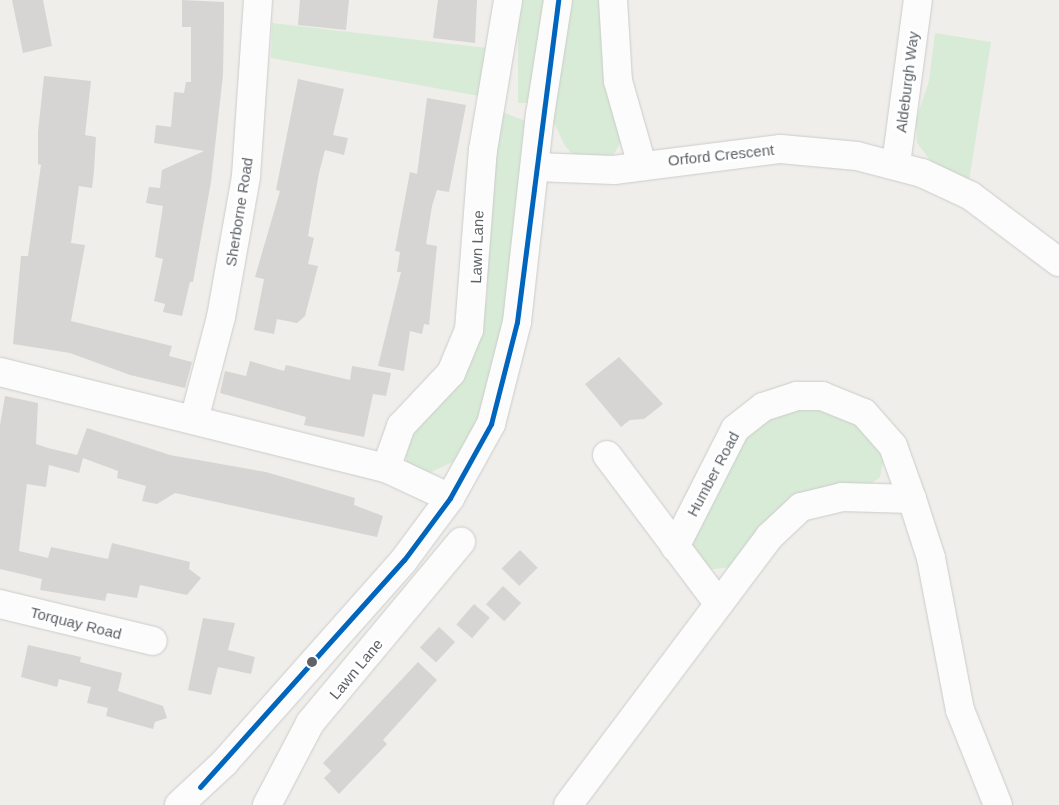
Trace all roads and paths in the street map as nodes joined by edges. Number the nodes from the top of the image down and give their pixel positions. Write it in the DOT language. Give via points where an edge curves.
graph roads {
  1 [pos="258,0"];
  2 [pos="508,0"];
  3 [pos="558,0"];
  4 [pos="614,0"];
  5 [pos="918,0"];
  6 [pos="896,164"];
  7 [pos="642,165"];
  8 [pos="535,167"];
  9 [pos="1059,262"];
  10 [pos="0,372"];
  11 [pos="194,420"];
  12 [pos="607,455"];
  13 [pos="386,468"];
  14 [pos="450,498"];
  15 [pos="912,499"];
  16 [pos="461,542"];
  17 [pos="675,547"];
  18 [pos="0,604"];
  19 [pos="719,604"];
  20 [pos="153,641"];
  21 [pos="208,796"];
  22 [pos="179,805"];
  23 [pos="267,805"];
  24 [pos="568,805"];
  25 [pos="998,805"];
  1 -- 11 [label="street, Sherborne Road" via="246,176 221,317"];
  2 -- 13 [label="street, Lawn Lane" via="483,150 469,330 451,373 401,426"];
  3 -- 8 [label="street"];
  4 -- 7 [label="street" via="618,81"];
  5 -- 6 [label="street, Aldeburgh Way"];
  6 -- 7 [label="street, Orford Crescent" via="781,149"];
  6 -- 9 [label="street, Orford Crescent" via="971,196"];
  7 -- 8 [label="street, Orford Crescent" via="570,171"];
  8 -- 14 [label="street" via="510,364 491,424"];
  10 -- 11 [label="street"];
  11 -- 13 [label="street"];
  12 -- 17 [label="street"];
  13 -- 14 [label="street"];
  14 -- 21 [label="street"];
  15 -- 17 [label="street, Humber Road" via="893,446 864,413 829,398 797,396 763,407 735,429"];
  15 -- 19 [label="street" via="842,497 801,507 769,536"];
  15 -- 25 [label="street, Humber Road" via="931,558 960,710"];
  16 -- 23 [label="street, Lawn Lane" via="310,723"];
  17 -- 19 [label="street"];
  18 -- 20 [label="street, Torquay Road"];
  19 -- 24 [label="street"];
  21 -- 22 [label="street"];
}
